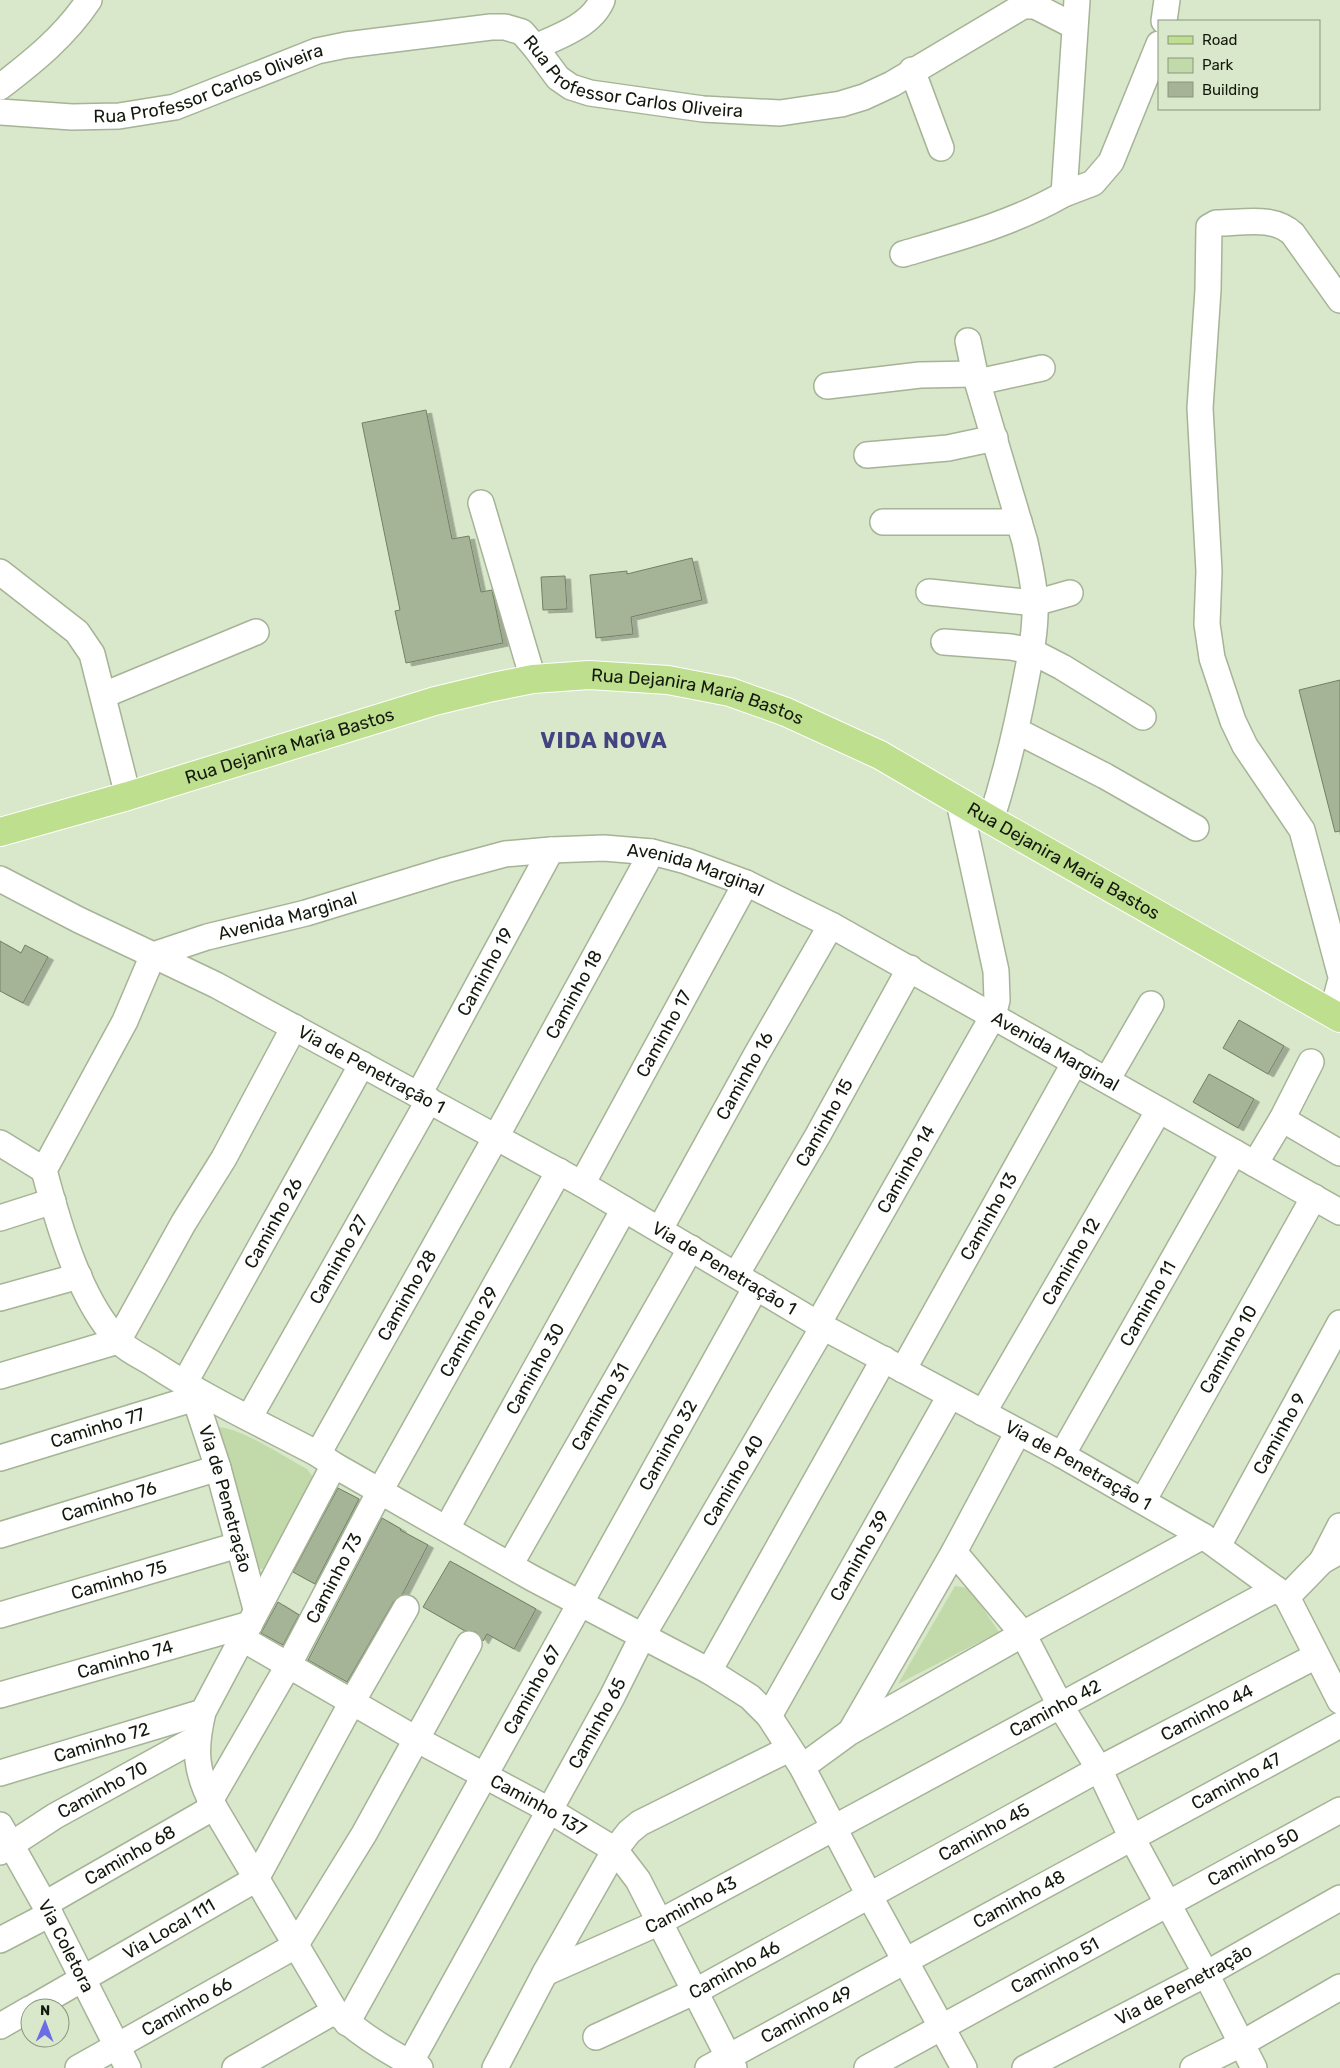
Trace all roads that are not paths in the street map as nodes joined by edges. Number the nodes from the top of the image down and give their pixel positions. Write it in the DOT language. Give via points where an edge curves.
graph roads {
  1 [pos="89,0"];
  2 [pos="602,0"];
  3 [pos="1077,0"];
  4 [pos="1167,0"];
  5 [pos="1164,20"];
  6 [pos="1074,26"];
  7 [pos="1158,46"];
  8 [pos="535,47"];
  9 [pos="912,70"];
  10 [pos="0,86"];
  11 [pos="0,112"];
  12 [pos="941,148"];
  13 [pos="1064,194"];
  14 [pos="903,254"];
  15 [pos="1340,300"];
  16 [pos="968,341"];
  17 [pos="1042,368"];
  18 [pos="976,378"];
  19 [pos="827,386"];
  20 [pos="995,438"];
  21 [pos="867,455"];
  22 [pos="481,503"];
  23 [pos="883,522"];
  24 [pos="1020,522"];
  25 [pos="0,572"];
  26 [pos="929,592"];
  27 [pos="1070,594"];
  28 [pos="1035,602"];
  29 [pos="256,632"];
  30 [pos="944,642"];
  31 [pos="1031,651"];
  32 [pos="533,679"];
  33 [pos="104,695"];
  34 [pos="1143,718"];
  35 [pos="1017,731"];
  36 [pos="128,796"];
  37 [pos="959,802"];
  38 [pos="991,820"];
  39 [pos="1196,828"];
  40 [pos="0,832"];
  41 [pos="551,850"];
  42 [pos="652,852"];
  43 [pos="0,879"];
  44 [pos="746,883"];
  45 [pos="831,925"];
  46 [pos="153,955"];
  47 [pos="910,968"];
  48 [pos="1340,973"];
  49 [pos="1340,983"];
  50 [pos="1151,1004"];
  51 [pos="994,1016"];
  52 [pos="1336,1016"];
  53 [pos="294,1027"];
  54 [pos="1076,1062"];
  55 [pos="1311,1062"];
  56 [pos="362,1064"];
  57 [pos="1107,1080"];
  58 [pos="424,1097"];
  59 [pos="1159,1110"];
  60 [pos="1282,1119"];
  61 [pos="496,1136"];
  62 [pos="0,1144"];
  63 [pos="1234,1152"];
  64 [pos="1340,1153"];
  65 [pos="1255,1164"];
  66 [pos="44,1170"];
  67 [pos="559,1171"];
  68 [pos="582,1184"];
  69 [pos="1314,1197"];
  70 [pos="53,1201"];
  71 [pos="624,1209"];
  72 [pos="1340,1212"];
  73 [pos="0,1218"];
  74 [pos="660,1229"];
  75 [pos="691,1248"];
  76 [pos="79,1276"];
  77 [pos="746,1281"];
  78 [pos="0,1298"];
  79 [pos="1340,1323"];
  80 [pos="821,1325"];
  81 [pos="118,1341"];
  82 [pos="893,1365"];
  83 [pos="0,1376"];
  84 [pos="190,1390"];
  85 [pos="950,1396"];
  86 [pos="983,1413"];
  87 [pos="249,1418"];
  88 [pos="1018,1432"];
  89 [pos="1062,1456"];
  90 [pos="0,1458"];
  91 [pos="326,1459"];
  92 [pos="218,1468"];
  93 [pos="380,1491"];
  94 [pos="1143,1502"];
  95 [pos="1340,1526"];
  96 [pos="447,1528"];
  97 [pos="0,1535"];
  98 [pos="1211,1541"];
  99 [pos="238,1545"];
  100 [pos="954,1552"];
  101 [pos="1331,1556"];
  102 [pos="510,1565"];
  103 [pos="1282,1593"];
  104 [pos="580,1602"];
  105 [pos="406,1608"];
  106 [pos="0,1614"];
  107 [pos="250,1624"];
  108 [pos="1023,1634"];
  109 [pos="643,1635"];
  110 [pos="469,1644"];
  111 [pos="1316,1656"];
  112 [pos="288,1666"];
  113 [pos="709,1671"];
  114 [pos="0,1694"];
  115 [pos="1340,1701"];
  116 [pos="352,1702"];
  117 [pos="1060,1706"];
  118 [pos="203,1712"];
  119 [pos="769,1716"];
  120 [pos="1340,1725"];
  121 [pos="850,1732"];
  122 [pos="197,1738"];
  123 [pos="416,1740"];
  124 [pos="796,1758"];
  125 [pos="1099,1769"];
  126 [pos="0,1773"];
  127 [pos="484,1776"];
  128 [pos="212,1804"];
  129 [pos="549,1810"];
  130 [pos="1340,1810"];
  131 [pos="833,1827"];
  132 [pos="1132,1838"];
  133 [pos="3,1841"];
  134 [pos="615,1850"];
  135 [pos="256,1879"];
  136 [pos="869,1895"];
  137 [pos="1340,1898"];
  138 [pos="1167,1903"];
  139 [pos="48,1909"];
  140 [pos="658,1923"];
  141 [pos="0,1940"];
  142 [pos="295,1946"];
  143 [pos="906,1961"];
  144 [pos="545,1973"];
  145 [pos="1206,1974"];
  146 [pos="82,1979"];
  147 [pos="1340,1987"];
  148 [pos="696,1991"];
  149 [pos="50,1998"];
  150 [pos="20,2015"];
  151 [pos="341,2017"];
  152 [pos="0,2026"];
  153 [pos="942,2027"];
  154 [pos="596,2037"];
  155 [pos="1241,2044"];
  156 [pos="123,2058"];
  157 [pos="403,2063"];
  158 [pos="723,2064"];
  159 [pos="78,2068"];
  160 [pos="235,2068"];
  161 [pos="495,2068"];
  162 [pos="868,2068"];
  163 [pos="964,2068"];
  164 [pos="1025,2068"];
  165 [pos="1193,2068"];
  166 [pos="1254,2068"];
  1 -- 10 [label="street" via="65,33"];
  2 -- 8 [label="street" via="592,14 569,33"];
  3 -- 6 [label="street"];
  4 -- 5 [label="street"];
  6 -- 9 [label="street, Rua Professor Carlos Oliveira" via="1035,6 1023,6"];
  6 -- 13 [label="street"];
  7 -- 13 [label="street" via="1111,162 1093,183"];
  8 -- 9 [label="street, Rua Professor Carlos Oliveira" via="558,78 577,90 738,112 780,112 841,104 892,84"];
  8 -- 11 [label="street, Rua Professor Carlos Oliveira" via="522,32 491,26 317,51 175,107 119,116 72,117"];
  9 -- 12 [label="street"];
  13 -- 14 [label="street" via="1027,214"];
  15 -- 48 [label="street" via="1286,227 1264,221 1209,227 1200,408 1208,563 1207,624 1212,658 1245,746 1302,830"];
  16 -- 18 [label="street"];
  17 -- 18 [label="street"];
  18 -- 19 [label="street" via="920,375"];
  18 -- 20 [label="street"];
  20 -- 21 [label="street" via="948,448"];
  20 -- 24 [label="street"];
  22 -- 32 [label="street"];
  23 -- 24 [label="street"];
  24 -- 28 [label="street"];
  25 -- 33 [label="street" via="77,632 92,654"];
  26 -- 28 [label="street"];
  27 -- 28 [label="street"];
  28 -- 31 [label="street"];
  29 -- 33 [label="street"];
  30 -- 31 [label="street"];
  31 -- 34 [label="street"];
  31 -- 35 [label="street"];
  32 -- 36 [label="main road, Rua Dejanira Maria Bastos" via="435,701"];
  32 -- 37 [label="main road, Rua Dejanira Maria Bastos" via="589,676 668,680 730,692 840,735"];
  33 -- 36 [label="street"];
  35 -- 38 [label="street"];
  35 -- 39 [label="street" via="1106,776"];
  36 -- 40 [label="main road, Rua Dejanira Maria Bastos"];
  37 -- 38 [label="main road, Rua Dejanira Maria Bastos"];
  37 -- 51 [label="street" via="996,971"];
  38 -- 52 [label="main road, Rua Dejanira Maria Bastos"];
  41 -- 42 [label="street, Avenida Marginal" via="604,848"];
  41 -- 46 [label="street, Avenida Marginal" via="505,854"];
  41 -- 58 [label="street, Caminho 19"];
  42 -- 44 [label="street, Avenida Marginal" via="712,869"];
  42 -- 61 [label="street, Caminho 18"];
  43 -- 46 [label="street"];
  44 -- 45 [label="street, Avenida Marginal"];
  44 -- 68 [label="street, Caminho 17"];
  45 -- 47 [label="street, Avenida Marginal"];
  45 -- 74 [label="street, Caminho 16"];
  46 -- 53 [label="street, Via de Penetração 1"];
  46 -- 66 [label="street" via="125,1021"];
  47 -- 51 [label="street, Avenida Marginal"];
  47 -- 77 [label="street, Caminho 15" via="818,1135"];
  49 -- 52 [label="street"];
  50 -- 57 [label="street"];
  51 -- 54 [label="street, Avenida Marginal"];
  51 -- 80 [label="street, Caminho 14"];
  53 -- 56 [label="street, Via de Penetração 1"];
  53 -- 81 [label="street" via="224,1158 184,1222"];
  54 -- 57 [label="street, Avenida Marginal"];
  54 -- 82 [label="street, Caminho 13"];
  55 -- 60 [label="street"];
  56 -- 58 [label="street, Via de Penetração 1"];
  56 -- 84 [label="street, Caminho 26"];
  57 -- 59 [label="street, Avenida Marginal"];
  58 -- 61 [label="street, Via de Penetração 1"];
  58 -- 87 [label="street, Caminho 27"];
  59 -- 63 [label="street, Avenida Marginal"];
  59 -- 86 [label="street, Caminho 12"];
  60 -- 64 [label="street"];
  60 -- 65 [label="street"];
  61 -- 67 [label="street, Via de Penetração 1"];
  61 -- 91 [label="street, Caminho 28"];
  62 -- 66 [label="street"];
  63 -- 65 [label="street, Avenida Marginal"];
  63 -- 89 [label="street, Caminho 11"];
  65 -- 69 [label="street, Avenida Marginal"];
  66 -- 70 [label="street"];
  67 -- 68 [label="street, Via de Penetração 1"];
  67 -- 93 [label="street, Caminho 29"];
  68 -- 71 [label="street, Via de Penetração 1"];
  69 -- 72 [label="street, Avenida Marginal"];
  69 -- 94 [label="street, Caminho 10"];
  70 -- 73 [label="street"];
  70 -- 76 [label="street"];
  71 -- 74 [label="street, Via de Penetração 1"];
  71 -- 96 [label="street, Caminho 30"];
  74 -- 75 [label="street, Via de Penetração 1"];
  75 -- 77 [label="street, Via de Penetração 1"];
  75 -- 102 [label="street, Caminho 31"];
  76 -- 78 [label="street"];
  76 -- 81 [label="street" via="101,1320"];
  77 -- 80 [label="street, Via de Penetração 1"];
  77 -- 104 [label="street, Caminho 32"];
  79 -- 98 [label="street, Caminho 9"];
  80 -- 82 [label="street, Via de Penetração 1"];
  80 -- 109 [label="street, Caminho 40"];
  81 -- 83 [label="street"];
  81 -- 84 [label="street"];
  82 -- 85 [label="street, Via de Penetração 1"];
  82 -- 113 [label="street"];
  84 -- 87 [label="street"];
  84 -- 90 [label="street, Caminho 77"];
  84 -- 92 [label="street, Via de Penetração"];
  85 -- 86 [label="street, Via de Penetração 1"];
  85 -- 119 [label="street, Caminho 39"];
  86 -- 88 [label="street, Via de Penetração 1"];
  87 -- 91 [label="street"];
  88 -- 89 [label="street, Via de Penetração 1"];
  88 -- 100 [label="street"];
  89 -- 94 [label="street, Via de Penetração 1"];
  91 -- 93 [label="street"];
  91 -- 107 [label="street, Caminho 28"];
  92 -- 97 [label="street, Caminho 76"];
  92 -- 99 [label="street, Via de Penetração"];
  93 -- 96 [label="street"];
  93 -- 112 [label="street, Caminho 73"];
  94 -- 98 [label="street, Via de Penetração 1"];
  95 -- 101 [label="street, Caminho 42"];
  96 -- 102 [label="street"];
  98 -- 103 [label="street, Via de Penetração 1"];
  98 -- 108 [label="street"];
  99 -- 106 [label="street, Caminho 75"];
  99 -- 107 [label="street, Via de Penetração"];
  100 -- 108 [label="street"];
  100 -- 121 [label="street"];
  101 -- 103 [label="street, Caminho 42"];
  102 -- 104 [label="street"];
  103 -- 111 [label="street"];
  103 -- 117 [label="street, Caminho 42"];
  104 -- 109 [label="street"];
  104 -- 127 [label="street, Caminho 67"];
  105 -- 116 [label="street"];
  107 -- 112 [label="street, Caminho 137"];
  107 -- 114 [label="street, Caminho 74"];
  107 -- 118 [label="street, Caminho 28"];
  108 -- 117 [label="street"];
  108 -- 121 [label="street"];
  109 -- 113 [label="street"];
  109 -- 129 [label="street, Caminho 65"];
  110 -- 123 [label="street"];
  111 -- 115 [label="street"];
  111 -- 125 [label="street, Caminho 44"];
  112 -- 116 [label="street, Caminho 137"];
  112 -- 128 [label="street, Caminho 73"];
  113 -- 119 [label="street" via="750,1697"];
  116 -- 123 [label="street, Caminho 137"];
  116 -- 135 [label="street"];
  117 -- 125 [label="street"];
  117 -- 131 [label="street, Caminho 42"];
  118 -- 122 [label="street, Caminho 28"];
  118 -- 126 [label="street, Caminho 72"];
  119 -- 124 [label="street"];
  120 -- 132 [label="street, Caminho 47"];
  121 -- 124 [label="street"];
  122 -- 128 [label="street, Caminho 28" via="200,1774"];
  122 -- 133 [label="street, Caminho 70"];
  123 -- 127 [label="street, Caminho 137"];
  123 -- 142 [label="street" via="364,1834"];
  124 -- 131 [label="street"];
  124 -- 134 [label="street" via="640,1823"];
  125 -- 132 [label="street"];
  125 -- 136 [label="street, Caminho 45"];
  127 -- 129 [label="street, Caminho 137"];
  127 -- 151 [label="street, Caminho 67"];
  128 -- 135 [label="street, Caminho 28"];
  128 -- 139 [label="street, Caminho 68"];
  129 -- 134 [label="street, Caminho 137"];
  129 -- 157 [label="street, Caminho 65"];
  130 -- 138 [label="street, Caminho 50"];
  131 -- 136 [label="street"];
  131 -- 140 [label="street, Caminho 43"];
  132 -- 138 [label="street"];
  132 -- 143 [label="street, Caminho 48"];
  133 -- 139 [label="street, Via Coletora"];
  134 -- 140 [label="street, Caminho 137" via="638,1880"];
  134 -- 144 [label="street"];
  135 -- 142 [label="street, Caminho 28"];
  135 -- 146 [label="street, Via Local 111"];
  136 -- 143 [label="street"];
  136 -- 148 [label="street, Caminho 46"];
  137 -- 145 [label="street, Via de Penetração"];
  138 -- 145 [label="street"];
  138 -- 153 [label="street, Caminho 51"];
  139 -- 141 [label="street, Caminho 68"];
  139 -- 146 [label="street, Via Coletora"];
  140 -- 144 [label="street, Caminho 43"];
  140 -- 148 [label="street, Caminho 137"];
  142 -- 151 [label="street, Caminho 28"];
  142 -- 156 [label="street, Caminho 66"];
  143 -- 153 [label="street"];
  143 -- 158 [label="street, Caminho 49"];
  144 -- 161 [label="street"];
  145 -- 155 [label="street"];
  145 -- 164 [label="street, Via de Penetração"];
  146 -- 149 [label="street, Via Local 111"];
  146 -- 156 [label="street, Via Coletora"];
  147 -- 155 [label="street"];
  148 -- 154 [label="street, Caminho 46"];
  148 -- 158 [label="street, Caminho 137"];
  150 -- 152 [label="street, Via Local 111"];
  151 -- 157 [label="street"];
  151 -- 160 [label="street"];
  153 -- 162 [label="street, Caminho 51"];
  153 -- 163 [label="street"];
  155 -- 165 [label="street"];
  155 -- 166 [label="street"];
  156 -- 159 [label="street, Caminho 66"];
}
